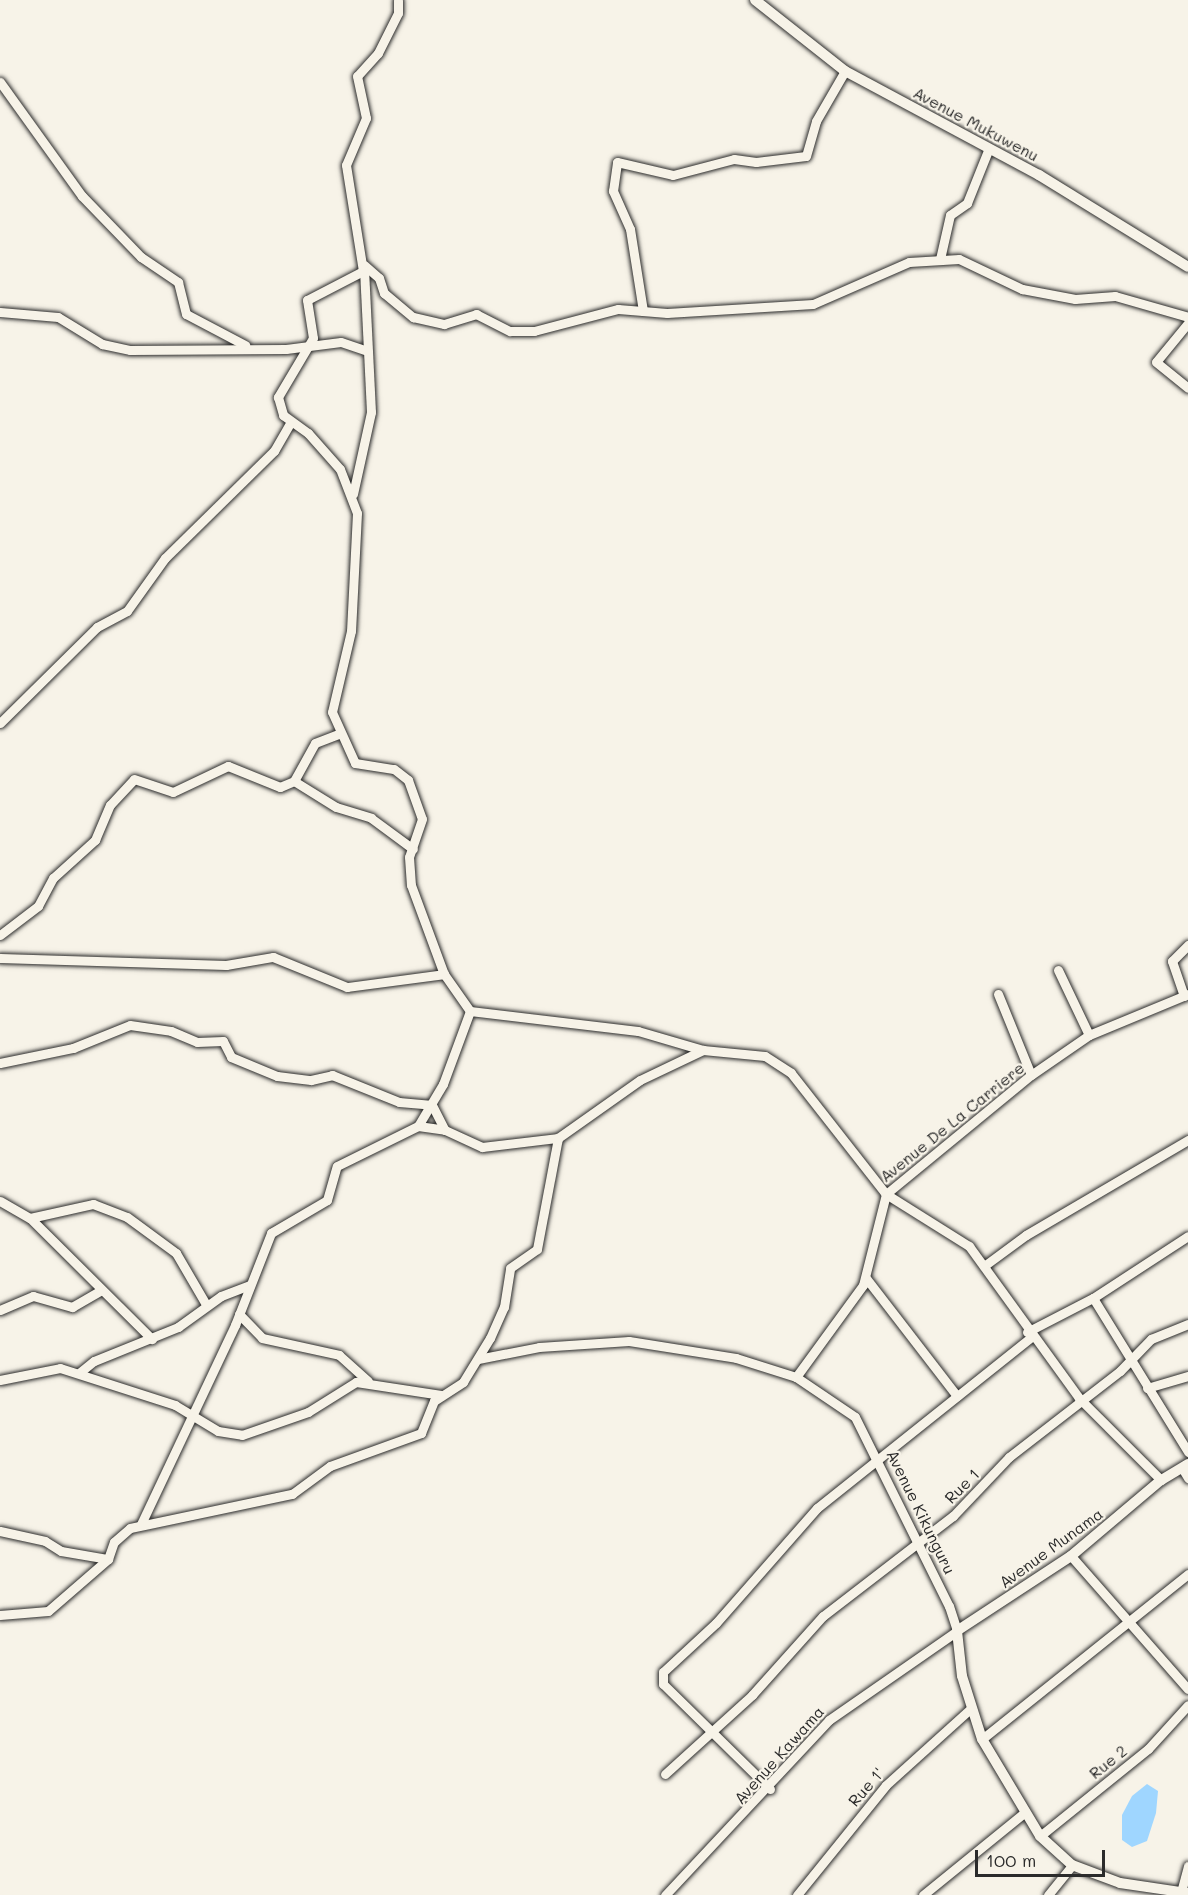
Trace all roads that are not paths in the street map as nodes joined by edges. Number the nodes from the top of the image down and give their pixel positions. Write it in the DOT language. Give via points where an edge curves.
graph roads {
  1 [pos="398,0"];
  2 [pos="755,0"];
  3 [pos="845,71"];
  4 [pos="0,82"];
  5 [pos="989,148"];
  6 [pos="940,259"];
  7 [pos="364,266"];
  8 [pos="1188,267"];
  9 [pos="643,310"];
  10 [pos="0,312"];
  11 [pos="1188,317"];
  12 [pos="1188,323"];
  13 [pos="248,346"];
  14 [pos="310,347"];
  15 [pos="367,351"];
  16 [pos="1188,388"];
  17 [pos="291,422"];
  18 [pos="353,494"];
  19 [pos="0,723"];
  20 [pos="338,734"];
  21 [pos="294,781"];
  22 [pos="413,849"];
  23 [pos="0,935"];
  24 [pos="1188,945"];
  25 [pos="0,958"];
  26 [pos="1058,970"];
  27 [pos="444,974"];
  28 [pos="998,994"];
  29 [pos="1186,995"];
  30 [pos="470,1011"];
  31 [pos="1089,1035"];
  32 [pos="703,1050"];
  33 [pos="0,1063"];
  34 [pos="1031,1075"];
  35 [pos="432,1105"];
  36 [pos="418,1126"];
  37 [pos="445,1130"];
  38 [pos="558,1138"];
  39 [pos="1188,1140"];
  40 [pos="886,1194"];
  41 [pos="0,1201"];
  42 [pos="30,1218"];
  43 [pos="1188,1236"];
  44 [pos="984,1266"];
  45 [pos="866,1278"];
  46 [pos="250,1285"];
  47 [pos="102,1290"];
  48 [pos="1093,1298"];
  49 [pos="207,1306"];
  50 [pos="0,1310"];
  51 [pos="239,1314"];
  52 [pos="1188,1324"];
  53 [pos="1029,1335"];
  54 [pos="152,1339"];
  55 [pos="478,1359"];
  56 [pos="1131,1360"];
  57 [pos="79,1373"];
  58 [pos="1188,1376"];
  59 [pos="796,1377"];
  60 [pos="0,1380"];
  61 [pos="368,1381"];
  62 [pos="1147,1388"];
  63 [pos="441,1395"];
  64 [pos="957,1396"];
  65 [pos="1079,1398"];
  66 [pos="189,1412"];
  67 [pos="1188,1452"];
  68 [pos="877,1456"];
  69 [pos="1186,1470"];
  70 [pos="1161,1480"];
  71 [pos="141,1524"];
  72 [pos="0,1531"];
  73 [pos="918,1541"];
  74 [pos="1071,1556"];
  75 [pos="108,1559"];
  76 [pos="1188,1574"];
  77 [pos="0,1615"];
  78 [pos="1128,1622"];
  79 [pos="957,1631"];
  80 [pos="1188,1689"];
  81 [pos="1188,1705"];
  82 [pos="970,1709"];
  83 [pos="711,1732"];
  84 [pos="982,1739"];
  85 [pos="664,1774"];
  86 [pos="770,1789"];
  87 [pos="1024,1813"];
  88 [pos="1040,1836"];
  89 [pos="1072,1865"];
  90 [pos="1188,1866"];
  91 [pos="1139,1890"];
  92 [pos="1184,1892"];
  93 [pos="804,1893"];
  94 [pos="665,1895"];
  95 [pos="923,1895"];
  96 [pos="1048,1895"];
  1 -- 7 [label="street" via="398,13 378,53 357,76 366,118 346,165"];
  2 -- 3 [label="street, Avenue Mukuwenu"];
  3 -- 5 [label="street, Avenue Mukuwenu"];
  3 -- 9 [label="street" via="816,121 806,156 762,162 734,159 669,175 617,162 613,191 630,228"];
  4 -- 13 [label="street" via="82,196 141,257 177,282 186,314"];
  5 -- 6 [label="street" via="967,203 950,215"];
  5 -- 8 [label="street, Avenue Mukuwenu"];
  6 -- 9 [label="street" via="888,269 865,279 858,289 813,304"];
  6 -- 11 [label="street" via="964,260 992,279 1022,289 1075,299 1115,296"];
  7 -- 9 [label="street" via="398,306 434,323 476,314 496,328 534,330 618,309"];
  7 -- 14 [label="street" via="360,277 307,300"];
  7 -- 15 [label="street"];
  10 -- 13 [label="street" via="58,317 116,348"];
  12 -- 16 [label="street" via="1156,362"];
  13 -- 14 [label="street"];
  14 -- 15 [label="street" via="341,342"];
  14 -- 17 [label="street" via="295,360 278,397"];
  15 -- 18 [label="street" via="371,411"];
  17 -- 18 [label="street" via="308,433 340,469"];
  17 -- 19 [label="street" via="274,451 165,558 127,611 97,627"];
  18 -- 20 [label="street" via="357,513 351,631 332,712"];
  20 -- 21 [label="street" via="315,743"];
  20 -- 22 [label="street" via="355,763 394,769 408,780 422,819"];
  21 -- 22 [label="street" via="336,807 371,818"];
  21 -- 23 [label="street" via="280,787 265,784 228,766 173,792 134,779 110,805 95,840 53,878 38,906"];
  22 -- 27 [label="street" via="411,885"];
  24 -- 29 [label="street" via="1172,961"];
  25 -- 27 [label="street" via="226,965 273,957 347,987"];
  26 -- 31 [label="street"];
  27 -- 30 [label="street"];
  28 -- 34 [label="street"];
  29 -- 31 [label="street, Avenue De La Carriere"];
  30 -- 32 [label="street" via="638,1031"];
  30 -- 35 [label="street"];
  31 -- 34 [label="street, Avenue De La Carriere"];
  32 -- 38 [label="street" via="640,1080"];
  32 -- 40 [label="street" via="740,1051 777,1061"];
  33 -- 35 [label="street" via="73,1048 130,1025 197,1042 218,1039 231,1057 278,1076 311,1080 332,1075 399,1102"];
  34 -- 40 [label="street, Avenue De La Carriere"];
  35 -- 36 [label="street"];
  35 -- 37 [label="street"];
  36 -- 37 [label="street"];
  36 -- 46 [label="street" via="337,1166 327,1200 271,1233"];
  37 -- 38 [label="street" via="482,1148"];
  38 -- 55 [label="street" via="537,1249 510,1268 504,1307"];
  39 -- 44 [label="street" via="1026,1235"];
  40 -- 44 [label="street" via="956,1235"];
  40 -- 45 [label="street, Avenue De La Carriere"];
  41 -- 42 [label="street"];
  42 -- 47 [label="street"];
  42 -- 49 [label="street" via="93,1204 127,1217 176,1253"];
  43 -- 48 [label="street"];
  44 -- 53 [label="street"];
  45 -- 59 [label="street, Avenue De La Carriere" via="843,1318"];
  45 -- 64 [label="street"];
  46 -- 49 [label="street"];
  46 -- 51 [label="street"];
  47 -- 50 [label="street" via="72,1306 33,1296"];
  47 -- 54 [label="street"];
  48 -- 53 [label="street"];
  48 -- 56 [label="street"];
  49 -- 54 [label="street"];
  51 -- 61 [label="street" via="262,1338 339,1355"];
  51 -- 66 [label="street"];
  52 -- 56 [label="street, Rue 1" via="1155,1336"];
  53 -- 64 [label="street"];
  53 -- 65 [label="street"];
  54 -- 57 [label="street" via="94,1361"];
  55 -- 59 [label="street, Avenue Kikunguru" via="539,1347 629,1341 736,1358"];
  55 -- 63 [label="street" via="463,1382"];
  56 -- 62 [label="street"];
  56 -- 65 [label="street, Rue 1"];
  57 -- 60 [label="street" via="48,1368"];
  57 -- 66 [label="street"];
  58 -- 62 [label="street"];
  59 -- 68 [label="street, Avenue Kikunguru" via="855,1417"];
  61 -- 63 [label="street"];
  61 -- 66 [label="street" via="342,1388 299,1416 242,1434 218,1431"];
  62 -- 67 [label="street"];
  63 -- 71 [label="street" via="421,1433 330,1466 292,1494"];
  64 -- 68 [label="street"];
  65 -- 70 [label="street"];
  65 -- 73 [label="street, Rue 1" via="1009,1457 953,1516"];
  66 -- 71 [label="street"];
  68 -- 73 [label="street, Avenue Kikunguru"];
  68 -- 83 [label="street" via="817,1508 716,1623 663,1672 663,1684"];
  69 -- 70 [label="street, Avenue Munama"];
  70 -- 74 [label="street, Avenue Munama"];
  71 -- 75 [label="street" via="120,1535"];
  72 -- 75 [label="street"];
  73 -- 79 [label="street, Avenue Kikunguru"];
  73 -- 83 [label="street, Rue 1" via="823,1616 783,1662"];
  74 -- 78 [label="street"];
  74 -- 79 [label="street, Avenue Munama"];
  75 -- 77 [label="street" via="48,1611"];
  76 -- 78 [label="street"];
  78 -- 80 [label="street"];
  78 -- 84 [label="street"];
  79 -- 82 [label="street, Avenue Kikunguru"];
  79 -- 86 [label="street, Avenue Kawama" via="829,1720"];
  81 -- 88 [label="street, Rue 2" via="1148,1749"];
  82 -- 84 [label="street, Avenue Kikunguru"];
  82 -- 93 [label="street, Rue 1'" via="886,1785"];
  83 -- 85 [label="street, Rue 1"];
  83 -- 86 [label="street"];
  84 -- 87 [label="street, Avenue Kikunguru"];
  86 -- 94 [label="street, Avenue Kawama"];
  87 -- 88 [label="street, Avenue Kikunguru"];
  87 -- 95 [label="street"];
  88 -- 89 [label="street, Avenue Kikunguru"];
  89 -- 91 [label="street, Avenue Kikunguru"];
  89 -- 96 [label="street"];
  90 -- 92 [label="street"];
  91 -- 92 [label="street, Avenue Kikunguru"];
}
